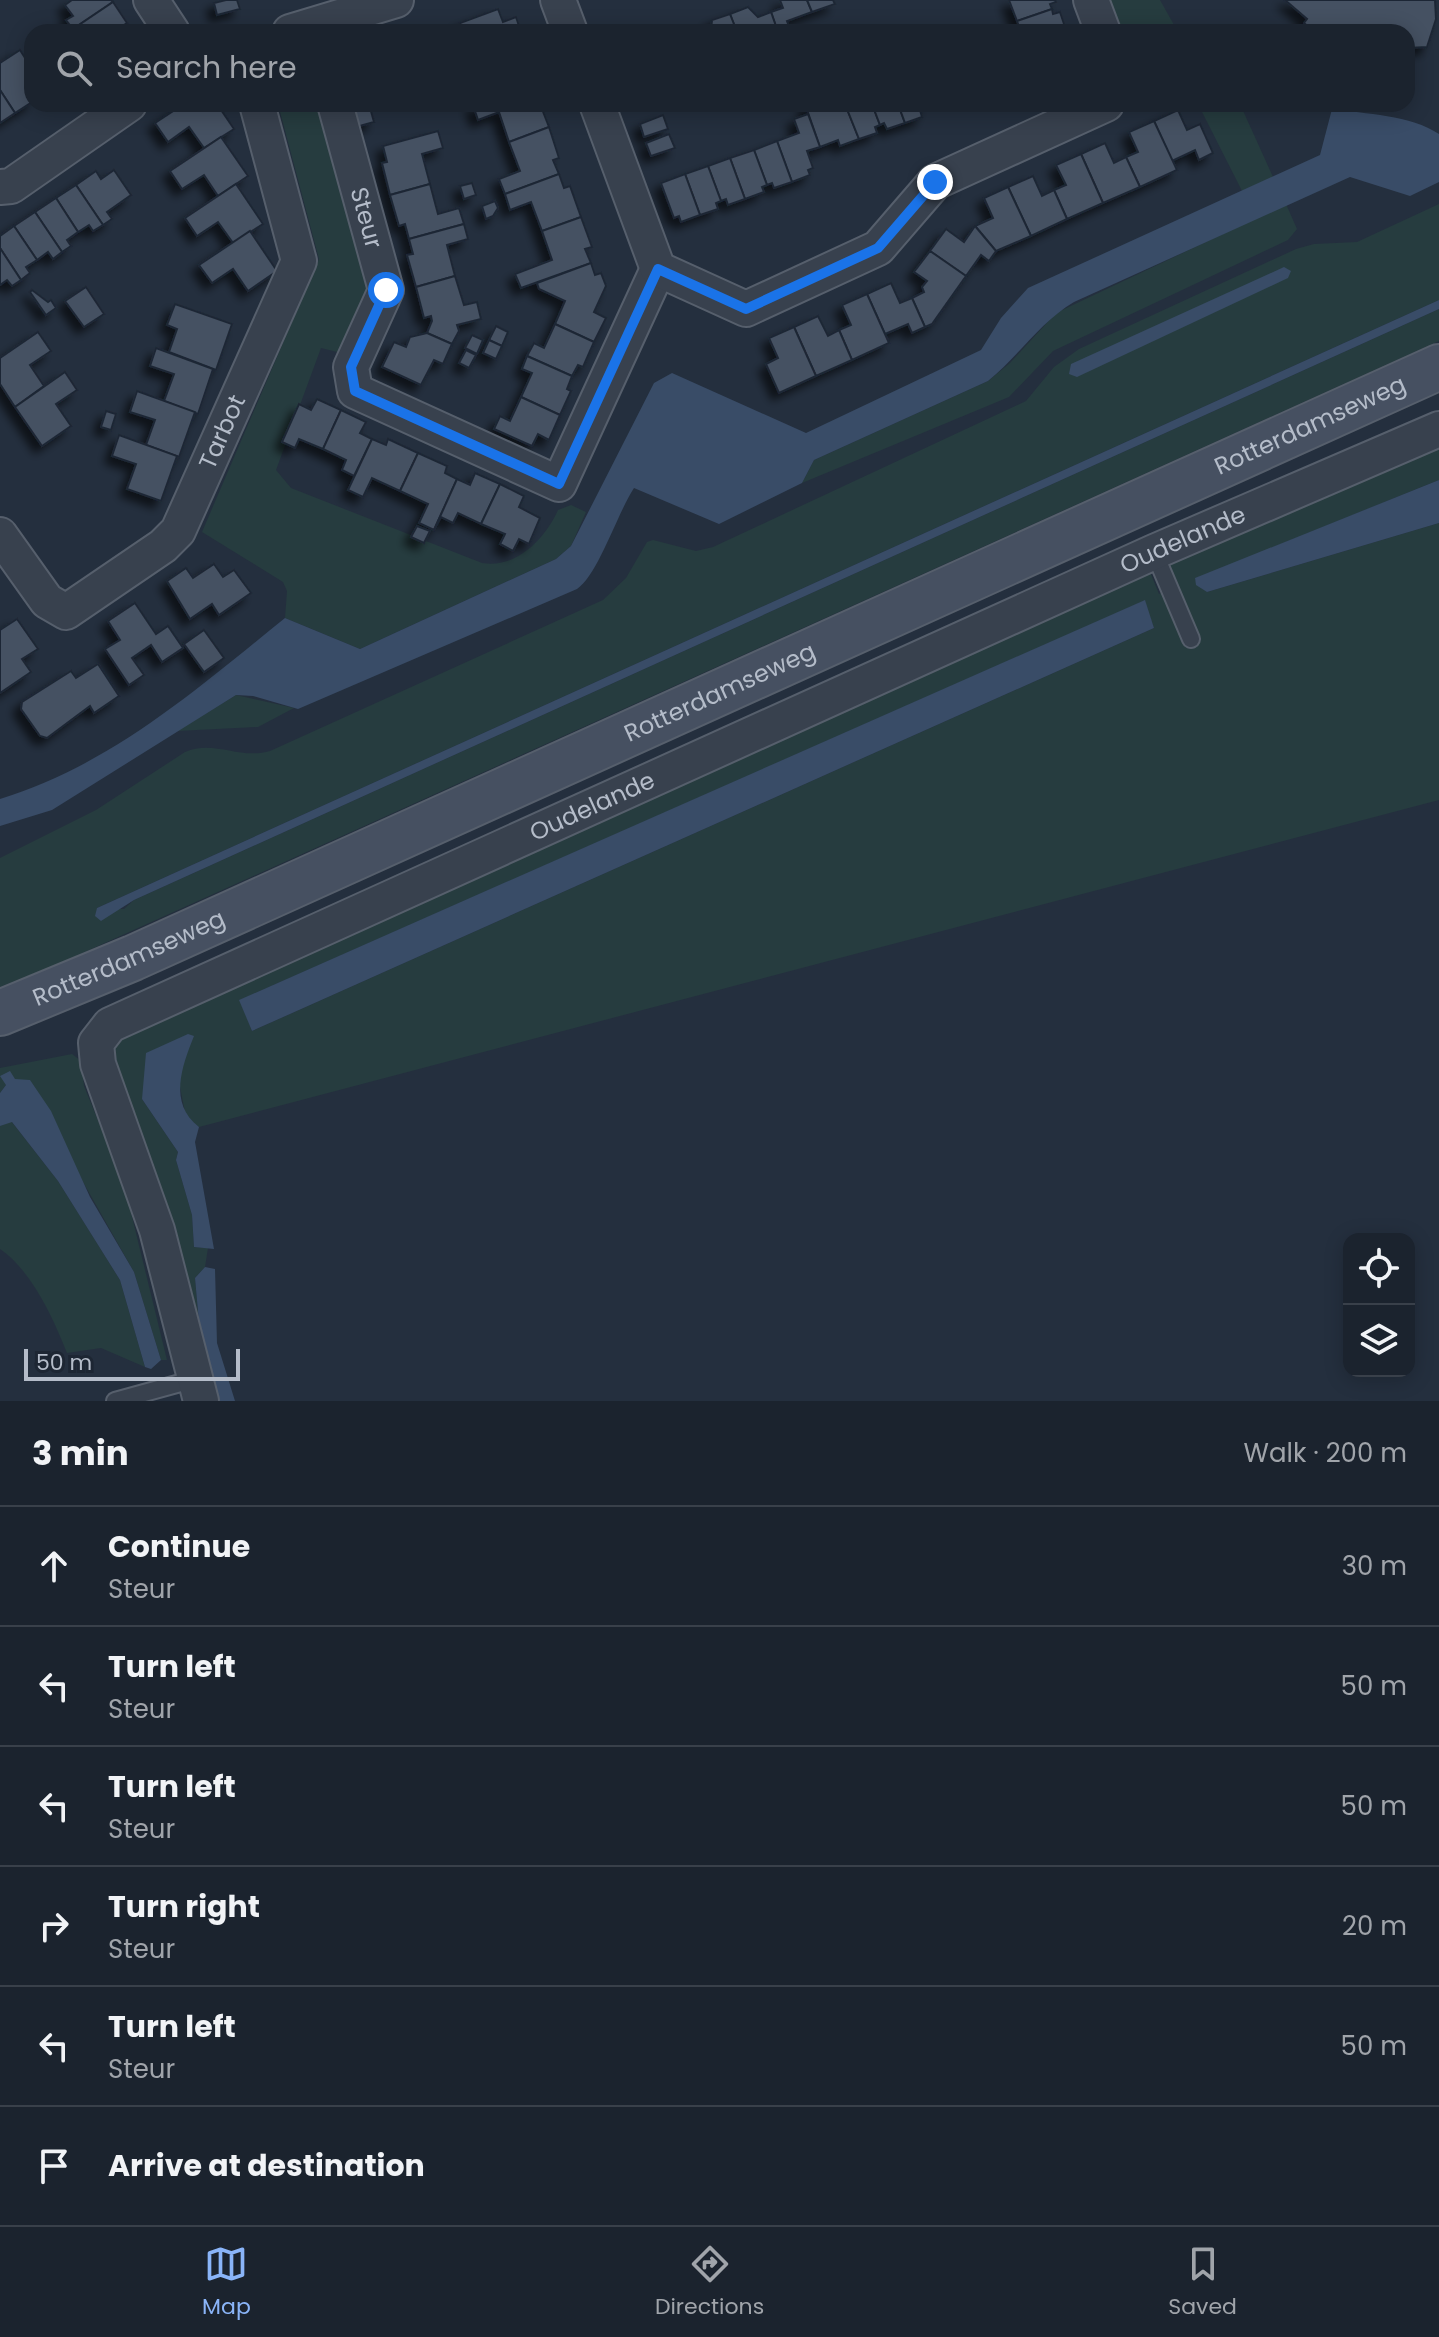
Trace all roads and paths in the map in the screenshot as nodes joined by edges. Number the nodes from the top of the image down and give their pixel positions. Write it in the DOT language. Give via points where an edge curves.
graph roads {
  1 [pos="151,0"];
  2 [pos="558,0"];
  3 [pos="1091,0"];
  4 [pos="385,2"];
  5 [pos="167,24"];
  6 [pos="323,24"];
  7 [pos="567,24"];
  8 [pos="1100,24"];
  9 [pos="117,112"];
  10 [pos="259,112"];
  11 [pos="337,112"];
  12 [pos="600,112"];
  13 [pos="1088,112"];
  14 [pos="0,187"];
  15 [pos="658,269"];
  16 [pos="1439,367"];
  17 [pos="1439,429"];
  18 [pos="0,535"];
  19 [pos="1154,552"];
  20 [pos="1191,639"];
  21 [pos="0,1013"];
  22 [pos="198,1390"];
  23 [pos="115,1401"];
  1 -- 5 [label="street"];
  2 -- 7 [label="street"];
  3 -- 8 [label="street"];
  4 -- 6 [label="street"];
  9 -- 14 [label="street" via="11,186"];
  10 -- 18 [label="street, Tarbot" via="299,261 178,531 66,612 47,601"];
  11 -- 15 [label="street, Steur" via="386,290 351,367 355,391 559,484"];
  12 -- 15 [label="street"];
  13 -- 15 [label="street" via="935,182 878,248 746,309"];
  16 -- 21 [label="main road, Rotterdamseweg" via="133,958"];
  17 -- 19 [label="street, Oudelande"];
  19 -- 20 [label="lane"];
  19 -- 22 [label="street, Oudelande" via="110,1025 96,1043 98,1064 157,1230"];
  22 -- 23 [label="lane"];
}
